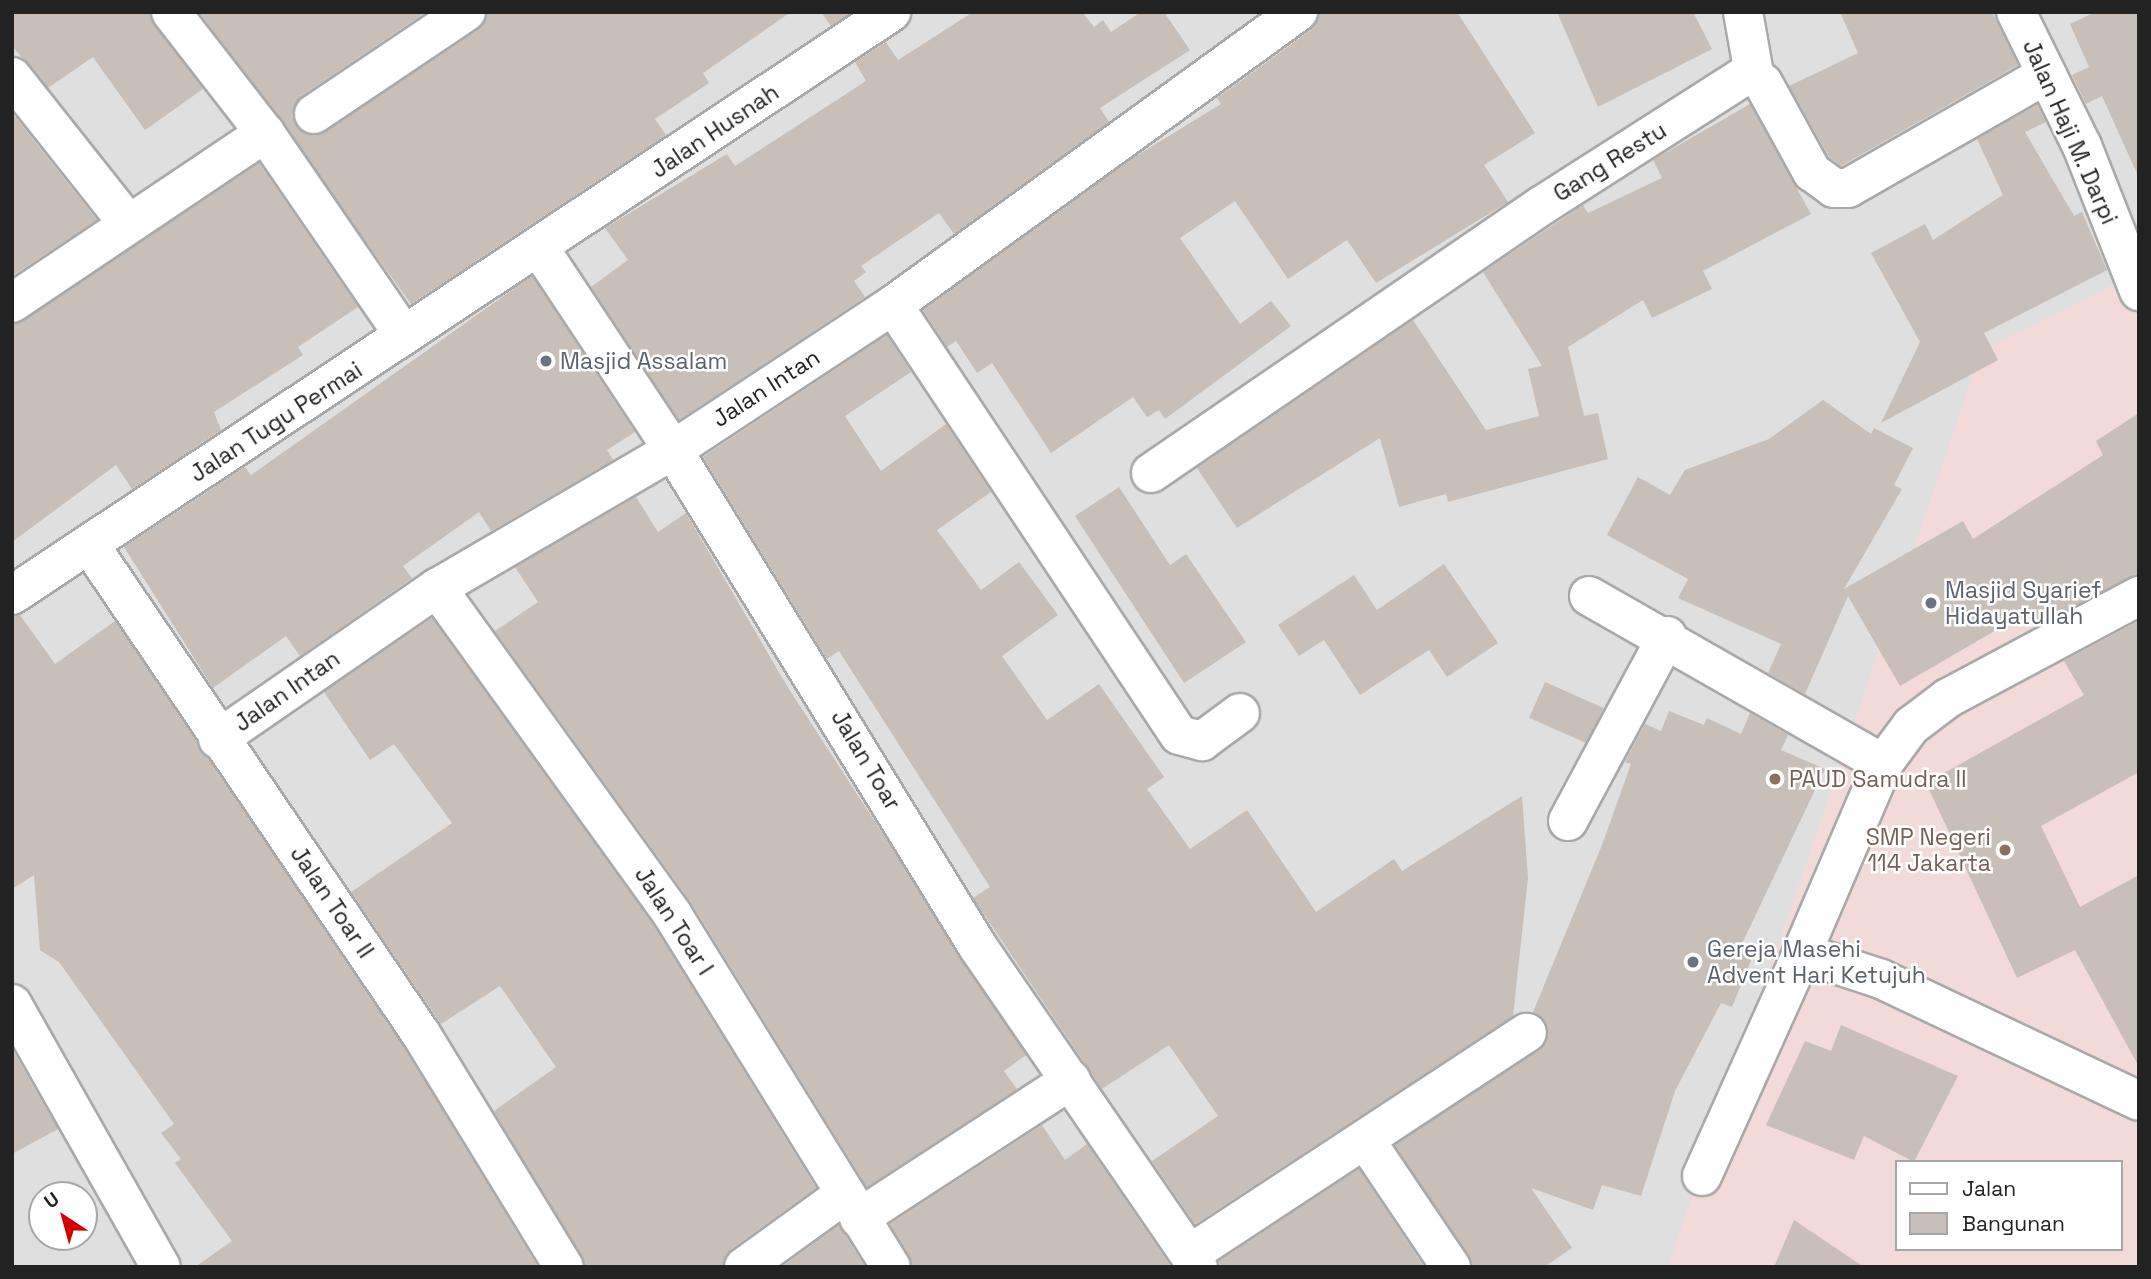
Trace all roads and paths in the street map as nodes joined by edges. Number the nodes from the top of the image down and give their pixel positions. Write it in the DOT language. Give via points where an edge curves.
graph roads {
  1 [pos="171,12"];
  2 [pos="466,12"];
  3 [pos="891,12"];
  4 [pos="1298,12"];
  5 [pos="1742,12"];
  6 [pos="2016,12"];
  7 [pos="1754,74"];
  8 [pos="2047,74"];
  9 [pos="15,86"];
  10 [pos="314,114"];
  11 [pos="265,133"];
  12 [pos="126,221"];
  13 [pos="540,249"];
  14 [pos="2139,291"];
  15 [pos="12,303"];
  16 [pos="893,304"];
  17 [pos="397,325"];
  18 [pos="673,450"];
  19 [pos="1151,473"];
  20 [pos="89,544"];
  21 [pos="437,588"];
  22 [pos="12,595"];
  23 [pos="1588,596"];
  24 [pos="2139,596"];
  25 [pos="1668,636"];
  26 [pos="1240,713"];
  27 [pos="218,739"];
  28 [pos="1883,764"];
  29 [pos="1568,821"];
  30 [pos="1802,953"];
  31 [pos="12,1004"];
  32 [pos="1527,1032"];
  33 [pos="1071,1080"];
  34 [pos="2139,1101"];
  35 [pos="1366,1142"];
  36 [pos="1702,1176"];
  37 [pos="852,1206"];
  38 [pos="1194,1260"];
  39 [pos="557,1264"];
  40 [pos="161,1267"];
  41 [pos="744,1267"];
  42 [pos="891,1267"];
  43 [pos="1451,1267"];
  1 -- 11 [label="street"];
  2 -- 10 [label="street"];
  3 -- 13 [label="street, Jalan Husnah"];
  4 -- 16 [label="street, Jalan Intan"];
  5 -- 7 [label="street"];
  6 -- 8 [label="street, Jalan Haji M. Darpi"];
  7 -- 8 [label="street" via="1812,172 1834,188 1848,188"];
  7 -- 19 [label="street, Gang Restu" via="1541,206"];
  8 -- 14 [label="street, Jalan Haji M. Darpi"];
  9 -- 12 [label="street"];
  11 -- 12 [label="street"];
  11 -- 17 [label="street"];
  12 -- 15 [label="street"];
  13 -- 18 [label="street, Jalan Toar"];
  13 -- 20 [label="street, Jalan Tugu Permai"];
  16 -- 18 [label="street, Jalan Intan"];
  16 -- 26 [label="street" via="1179,735 1202,741"];
  18 -- 21 [label="street, Jalan Intan"];
  18 -- 33 [label="street, Jalan Toar" via="978,947"];
  20 -- 22 [label="street, Jalan Tugu Permai"];
  20 -- 27 [label="street, Jalan Toar II"];
  21 -- 27 [label="street, Jalan Intan"];
  21 -- 37 [label="street, Jalan Toar I" via="673,914"];
  23 -- 25 [label="street"];
  24 -- 28 [label="street" via="1948,698 1911,726"];
  25 -- 28 [label="street"];
  25 -- 29 [label="street"];
  27 -- 39 [label="street, Jalan Toar II" via="421,1034"];
  28 -- 30 [label="street"];
  30 -- 34 [label="street" via="1881,979"];
  30 -- 36 [label="street"];
  31 -- 40 [label="street"];
  32 -- 35 [label="street"];
  33 -- 37 [label="street"];
  33 -- 38 [label="street, Jalan Toar"];
  35 -- 38 [label="street"];
  35 -- 43 [label="street"];
  37 -- 41 [label="street"];
  37 -- 42 [label="street, Jalan Toar I"];
}
